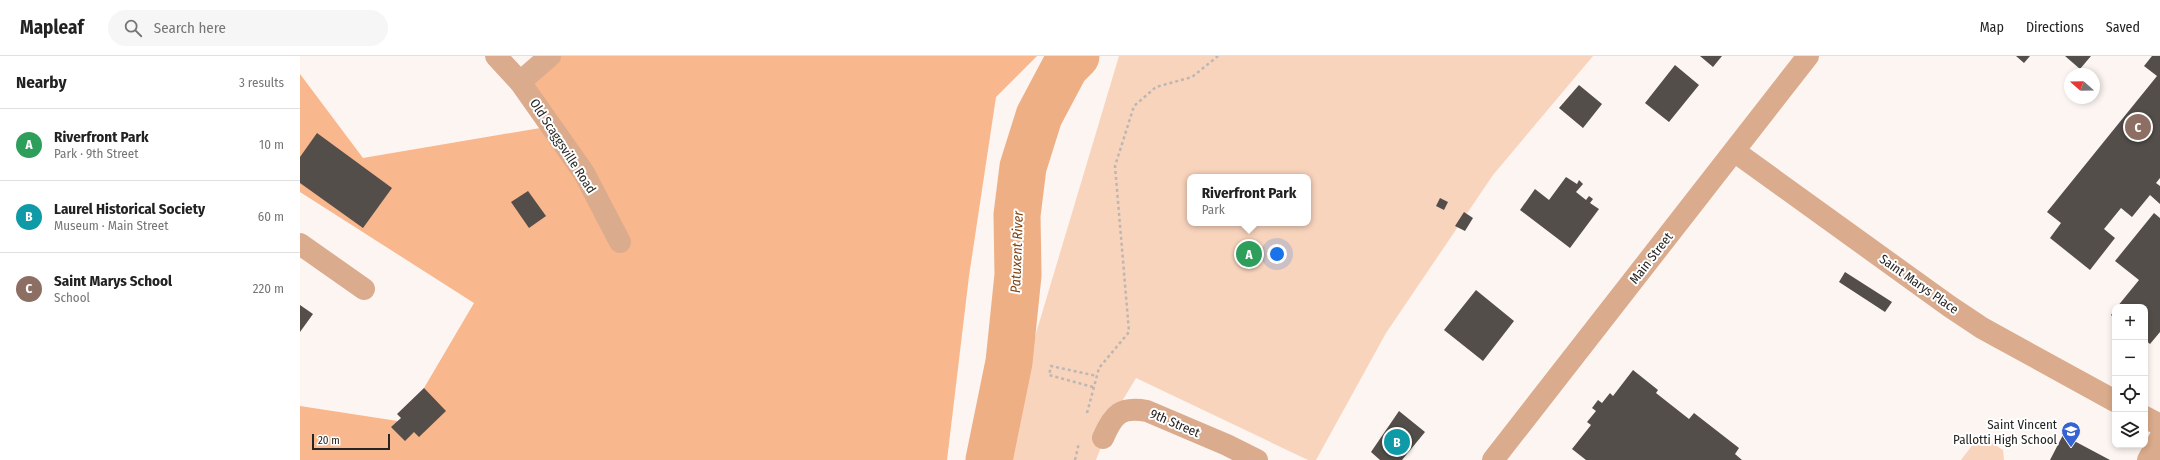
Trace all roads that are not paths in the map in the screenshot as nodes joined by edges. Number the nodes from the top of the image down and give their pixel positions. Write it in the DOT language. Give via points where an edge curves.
graph roads {
  1 [pos="496,56"];
  2 [pos="550,56"];
  3 [pos="1808,56"];
  4 [pos="520,82"];
  5 [pos="1734,151"];
  6 [pos="620,242"];
  7 [pos="300,244"];
  8 [pos="364,289"];
  9 [pos="2112,399"];
  10 [pos="2148,419"];
  11 [pos="2160,426"];
  12 [pos="1103,438"];
  13 [pos="2160,438"];
  14 [pos="1257,460"];
  15 [pos="1493,460"];
  16 [pos="2148,460"];
  1 -- 4 [label="street, Old Scaggsville Road"];
  2 -- 4 [label="street"];
  3 -- 5 [label="street, Main Street"];
  4 -- 6 [label="street, Old Scaggsville Road" via="584,173"];
  5 -- 9 [label="street, Saint Marys Place" via="1982,328"];
  5 -- 15 [label="street, Main Street"];
  7 -- 8 [label="street"];
  10 -- 11 [label="street"];
  12 -- 14 [label="street, 9th Street" via="1112,418 1133,408 1154,414"];
  13 -- 16 [label="street"];
}
